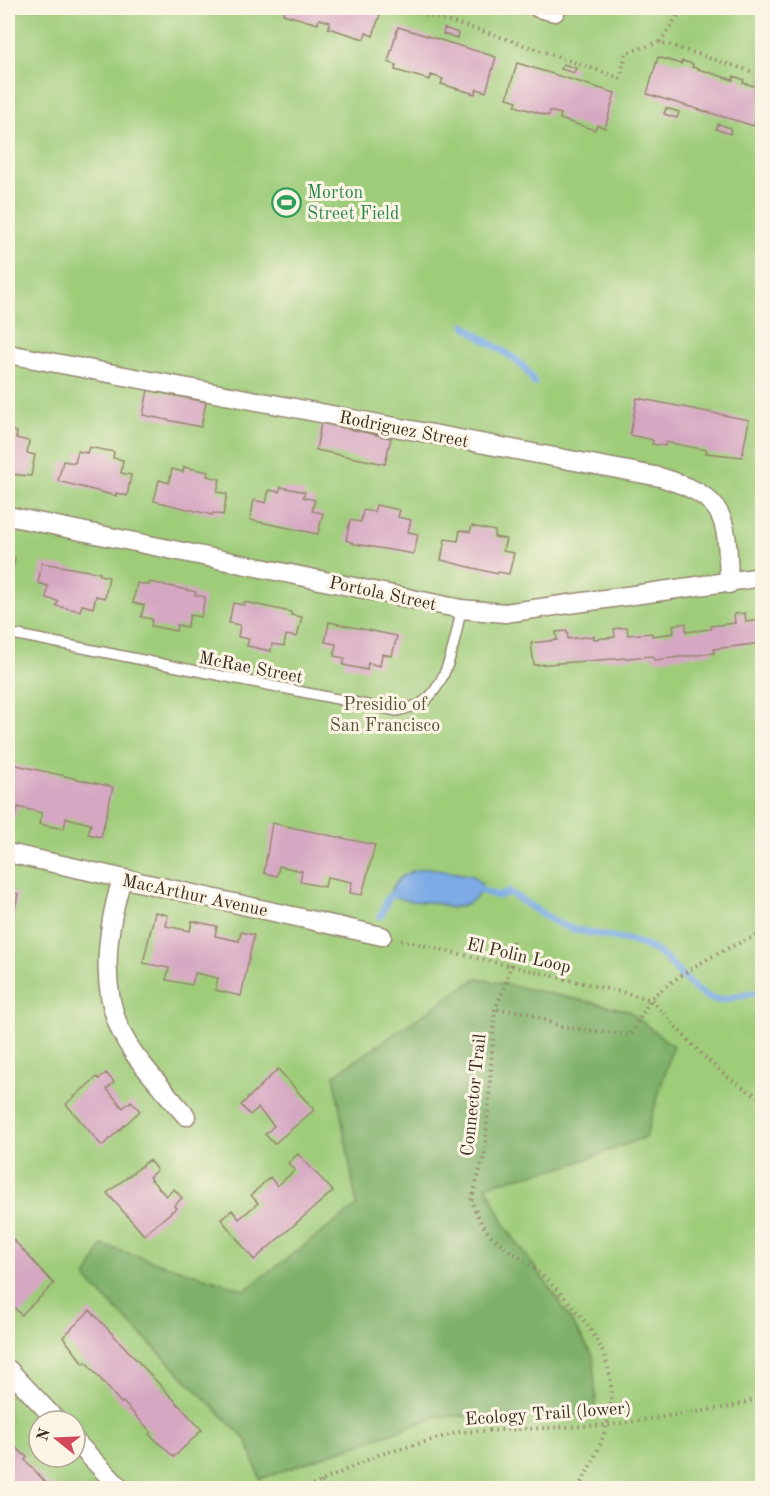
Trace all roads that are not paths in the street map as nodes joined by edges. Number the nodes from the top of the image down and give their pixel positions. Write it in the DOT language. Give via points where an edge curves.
graph roads {
  1 [pos="8,354"];
  2 [pos="8,516"];
  3 [pos="762,577"];
  4 [pos="729,584"];
  5 [pos="461,609"];
  6 [pos="8,633"];
  7 [pos="8,853"];
  8 [pos="122,879"];
  9 [pos="382,936"];
  10 [pos="186,1116"];
  11 [pos="8,1369"];
  12 [pos="46,1409"];
  13 [pos="87,1454"];
  14 [pos="120,1488"];
  1 -- 4 [label="street, Rodriguez Street" via="660,477 692,487 710,500 724,523"];
  2 -- 5 [label="street, Portola Street"];
  3 -- 4 [label="street, Portola Street"];
  4 -- 5 [label="street, Portola Street" via="505,613"];
  5 -- 6 [label="lane, McRae Street" via="454,646 440,683 422,703 397,711"];
  7 -- 8 [label="street, MacArthur Avenue"];
  8 -- 9 [label="street, MacArthur Avenue"];
  8 -- 10 [label="street" via="108,931 110,993 132,1050"];
  11 -- 12 [label="street"];
  13 -- 14 [label="street"];
}
